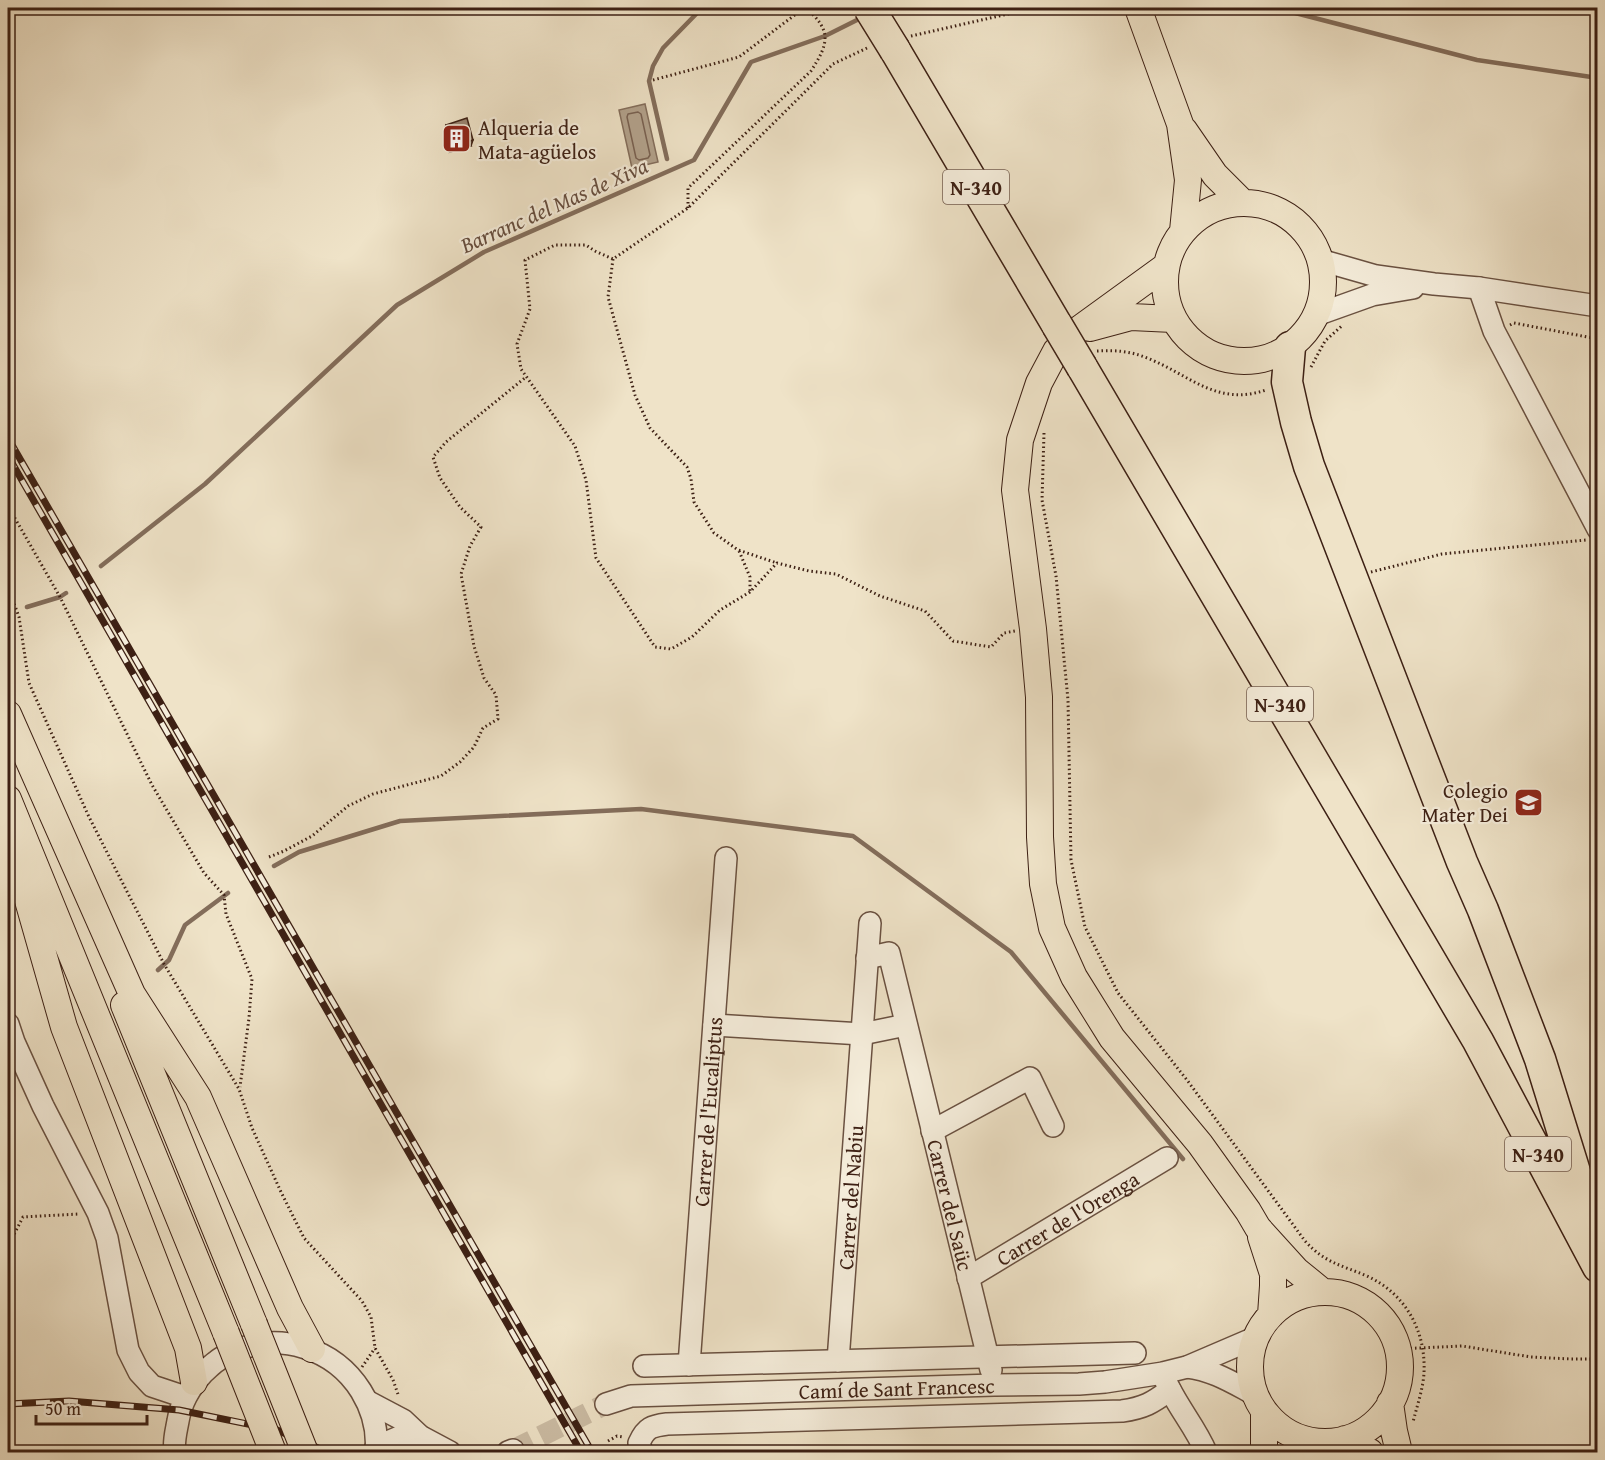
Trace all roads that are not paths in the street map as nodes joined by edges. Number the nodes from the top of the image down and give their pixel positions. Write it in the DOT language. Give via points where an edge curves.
graph roads {
  1 [pos="869,8"];
  2 [pos="1138,8"];
  3 [pos="1180,124"];
  4 [pos="1242,202"];
  5 [pos="1183,231"];
  6 [pos="1320,260"];
  7 [pos="1166,266"];
  8 [pos="1434,284"];
  9 [pos="1479,288"];
  10 [pos="1598,306"];
  11 [pos="1316,315"];
  12 [pos="1173,319"];
  13 [pos="1066,328"];
  14 [pos="1290,347"];
  15 [pos="1592,535"];
  16 [pos="8,715"];
  17 [pos="8,800"];
  18 [pos="8,837"];
  19 [pos="726,858"];
  20 [pos="870,923"];
  21 [pos="867,958"];
  22 [pos="897,986"];
  23 [pos="865,994"];
  24 [pos="8,1023"];
  25 [pos="714,1024"];
  26 [pos="906,1025"];
  27 [pos="862,1034"];
  28 [pos="1555,1109"];
  29 [pos="1053,1126"];
  30 [pos="932,1131"];
  31 [pos="1167,1158"];
  32 [pos="1598,1198"];
  33 [pos="1258,1228"];
  34 [pos="1598,1235"];
  35 [pos="1598,1267"];
  36 [pos="968,1278"];
  37 [pos="1323,1292"];
  38 [pos="1272,1315"];
  39 [pos="1257,1337"];
  40 [pos="312,1349"];
  41 [pos="1135,1353"];
  42 [pos="988,1357"];
  43 [pos="838,1361"];
  44 [pos="689,1365"];
  45 [pos="644,1366"];
  46 [pos="1187,1367"];
  47 [pos="1166,1382"];
  48 [pos="994,1385"];
  49 [pos="189,1390"];
  50 [pos="367,1401"];
  51 [pos="1260,1403"];
  52 [pos="1390,1403"];
  53 [pos="606,1404"];
  54 [pos="420,1436"];
  55 [pos="1345,1439"];
  56 [pos="1311,1447"];
  57 [pos="1398,1449"];
  58 [pos="376,1450"];
  59 [pos="175,1452"];
  60 [pos="273,1452"];
  61 [pos="305,1452"];
  62 [pos="450,1452"];
  63 [pos="642,1452"];
  64 [pos="1206,1452"];
  65 [pos="1264,1452"];
  66 [pos="1370,1452"];
  1 -- 13 [label="highway, N-340, bridge"];
  2 -- 3 [label="main road"];
  3 -- 4 [label="main road" via="1215,175"];
  3 -- 5 [label="main road" via="1188,180"];
  4 -- 5 [label="main road" via="1220,206 1199,216"];
  4 -- 6 [label="main road" via="1268,206 1291,218 1309,237"];
  5 -- 7 [label="main road"];
  6 -- 8 [label="street" via="1376,276"];
  6 -- 11 [label="main road" via="1322,297"];
  7 -- 12 [label="main road" via="1165,293"];
  7 -- 13 [label="main road"];
  8 -- 9 [label="street"];
  8 -- 11 [label="street" via="1372,295"];
  9 -- 10 [label="street"];
  9 -- 15 [label="street" via="1494,332"];
  11 -- 14 [label="main road"];
  12 -- 13 [label="main road" via="1131,317"];
  12 -- 14 [label="main road" via="1189,341 1212,356 1239,362 1266,359"];
  13 -- 33 [label="main road" via="1039,383 1020,440 1015,490 1039,697 1040,837 1043,884 1052,928 1074,977 1112,1038 1200,1144"];
  13 -- 35 [label="highway, N-340, bridge" via="1088,359 1478,1041"];
  14 -- 28 [label="highway" via="1287,382 1309,465 1540,1059"];
  16 -- 40 [label="main road" via="132,994 198,1097 290,1308"];
  16 -- 61 [label="main road, bridge"];
  17 -- 60 [label="main road, bridge"];
  18 -- 49 [label="main road" via="64,1027 188,1348"];
  19 -- 25 [label="street, Carrer de l'Eucaliptus"];
  20 -- 21 [label="street, Carrer del Nabiu"];
  21 -- 22 [label="street, Carrer del Saüc" via="889,953"];
  21 -- 23 [label="street, Carrer del Nabiu"];
  22 -- 23 [label="street"];
  22 -- 26 [label="street, Carrer del Saüc"];
  23 -- 27 [label="street, Carrer del Nabiu"];
  24 -- 49 [label="street" via="43,1106 98,1213 107,1238 128,1350 139,1372 152,1386"];
  25 -- 27 [label="street"];
  25 -- 44 [label="street, Carrer de l'Eucaliptus"];
  26 -- 27 [label="street"];
  26 -- 30 [label="street, Carrer del Saüc"];
  27 -- 43 [label="street, Carrer del Nabiu"];
  28 -- 32 [label="street"];
  28 -- 34 [label="highway"];
  29 -- 30 [label="street" via="1030,1078"];
  30 -- 36 [label="street, Carrer del Saüc"];
  31 -- 36 [label="street, Carrer de l'Orenga"];
  33 -- 37 [label="main road" via="1296,1270"];
  33 -- 38 [label="main road" via="1272,1274"];
  36 -- 42 [label="street, Carrer del Saüc"];
  37 -- 38 [label="main road" via="1290,1301"];
  37 -- 52 [label="main road" via="1348,1296 1370,1308 1387,1326 1397,1349 1399,1371"];
  38 -- 39 [label="main road"];
  39 -- 46 [label="street, Camí de Sant Francesc"];
  39 -- 51 [label="main road" via="1250,1360 1252,1384"];
  40 -- 49 [label="street" via="280,1342 247,1346 218,1360"];
  40 -- 50 [label="street" via="335,1362 354,1380"];
  41 -- 42 [label="street, Camí de Sant Francesc"];
  42 -- 43 [label="street, Camí de Sant Francesc"];
  42 -- 48 [label="street, Carrer del Saüc"];
  43 -- 44 [label="street, Camí de Sant Francesc"];
  44 -- 45 [label="street, Camí de Sant Francesc"];
  46 -- 47 [label="street, Camí de Sant Francesc"];
  46 -- 51 [label="street, Camí de Sant Francesc" via="1212,1372"];
  47 -- 48 [label="street, Camí de Sant Francesc"];
  47 -- 63 [label="street" via="1150,1405 1122,1411 667,1424 647,1430 639,1443"];
  47 -- 64 [label="street"];
  48 -- 53 [label="street, Camí de Sant Francesc" via="632,1396"];
  49 -- 59 [label="street" via="179,1410"];
  50 -- 54 [label="street" via="403,1420"];
  50 -- 58 [label="street"];
  51 -- 56 [label="main road" via="1282,1428 1305,1439"];
  51 -- 65 [label="main road"];
  52 -- 55 [label="main road" via="1376,1422"];
  52 -- 57 [label="main road"];
  54 -- 58 [label="street" via="404,1435"];
  54 -- 62 [label="street"];
  55 -- 56 [label="main road"];
  55 -- 66 [label="main road"];
}
